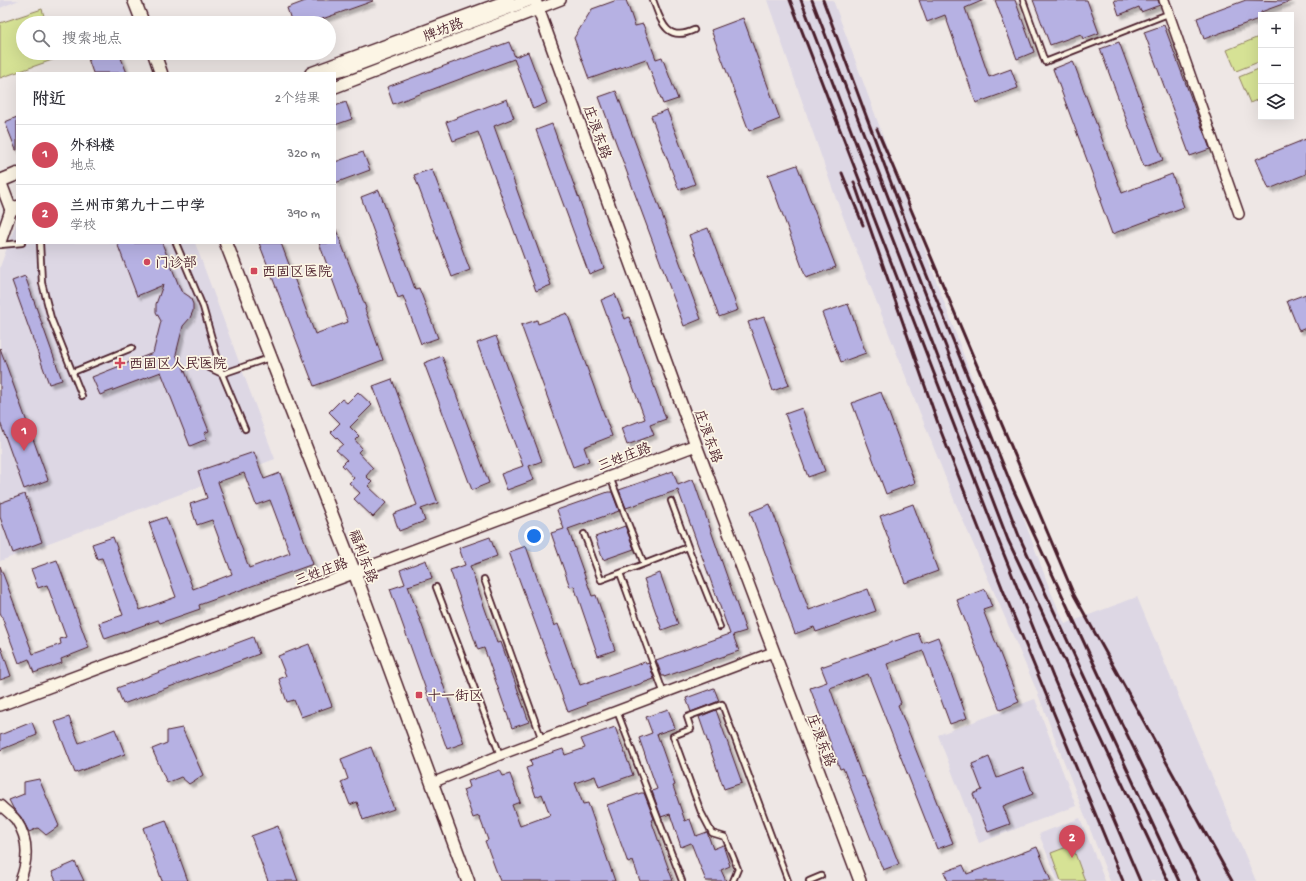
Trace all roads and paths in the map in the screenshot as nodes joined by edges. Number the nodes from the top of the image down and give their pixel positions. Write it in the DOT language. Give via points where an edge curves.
graph roads {
  1 [pos="134,0"];
  2 [pos="509,0"];
  3 [pos="528,0"];
  4 [pos="562,0"];
  5 [pos="653,0"];
  6 [pos="1023,0"];
  7 [pos="1164,0"];
  8 [pos="536,4"];
  9 [pos="1168,14"];
  10 [pos="140,16"];
  11 [pos="694,30"];
  12 [pos="156,60"];
  13 [pos="351,67"];
  14 [pos="161,72"];
  15 [pos="314,72"];
  16 [pos="331,72"];
  17 [pos="336,76"];
  18 [pos="336,87"];
  19 [pos="16,174"];
  20 [pos="0,181"];
  21 [pos="14,208"];
  22 [pos="1239,214"];
  23 [pos="0,242"];
  24 [pos="16,244"];
  25 [pos="40,244"];
  26 [pos="176,244"];
  27 [pos="226,244"];
  28 [pos="0,245"];
  29 [pos="132,348"];
  30 [pos="271,357"];
  31 [pos="197,362"];
  32 [pos="72,372"];
  33 [pos="222,374"];
  34 [pos="82,396"];
  35 [pos="245,429"];
  36 [pos="696,445"];
  37 [pos="610,477"];
  38 [pos="671,502"];
  39 [pos="584,534"];
  40 [pos="688,547"];
  41 [pos="644,564"];
  42 [pos="620,573"];
  43 [pos="355,574"];
  44 [pos="484,579"];
  45 [pos="436,587"];
  46 [pos="720,627"];
  47 [pos="773,652"];
  48 [pos="664,694"];
  49 [pos="0,705"];
  50 [pos="617,711"];
  51 [pos="542,740"];
  52 [pos="500,756"];
  53 [pos="432,783"];
  54 [pos="0,805"];
  55 [pos="821,876"];
  56 [pos="20,881"];
  57 [pos="468,881"];
  58 [pos="682,881"];
  59 [pos="733,881"];
  60 [pos="788,881"];
  61 [pos="809,881"];
  62 [pos="860,881"];
  1 -- 10 [label="main road"];
  2 -- 15 [label="street, 牌坊路"];
  3 -- 13 [label="main road, 牌坊路"];
  4 -- 8 [label="street, 牌坊路"];
  5 -- 11 [label="lane" via="664,26 672,33 685,34"];
  6 -- 9 [label="lane" via="1045,62"];
  7 -- 9 [label="street"];
  8 -- 18 [label="street, 牌坊路"];
  8 -- 36 [label="street, 庄浪东路"];
  9 -- 22 [label="street"];
  12 -- 14 [label="main road"];
  13 -- 16 [label="main road, 牌坊路"];
  13 -- 17 [label="main road, 牌坊路"];
  19 -- 20 [label="main road"];
  20 -- 21 [label="street"];
  21 -- 23 [label="street"];
  24 -- 28 [label="lane"];
  25 -- 32 [label="lane" via="42,283 51,318"];
  26 -- 33 [label="lane" via="204,307"];
  27 -- 30 [label="main road, 福利东路"];
  29 -- 32 [label="lane"];
  30 -- 33 [label="lane"];
  30 -- 43 [label="main road, 福利东路"];
  31 -- 33 [label="lane"];
  32 -- 34 [label="lane"];
  33 -- 35 [label="lane"];
  36 -- 37 [label="street, 三姓庄路"];
  36 -- 47 [label="street, 庄浪东路"];
  37 -- 41 [label="lane"];
  37 -- 43 [label="street, 三姓庄路"];
  38 -- 40 [label="lane"];
  39 -- 42 [label="lane" via="601,580"];
  40 -- 41 [label="lane"];
  40 -- 46 [label="lane"];
  41 -- 42 [label="lane"];
  42 -- 48 [label="lane"];
  43 -- 49 [label="street, 三姓庄路"];
  43 -- 53 [label="main road, 福利东路"];
  44 -- 51 [label="lane"];
  45 -- 52 [label="lane"];
  47 -- 48 [label="street"];
  47 -- 62 [label="street, 庄浪东路"];
  48 -- 50 [label="street"];
  50 -- 51 [label="street"];
  50 -- 58 [label="lane"];
  51 -- 52 [label="street"];
  52 -- 53 [label="street"];
  53 -- 57 [label="main road, 福利东路"];
  54 -- 56 [label="street" via="16,820 26,842 26,865"];
  55 -- 61 [label="lane"];
  59 -- 60 [label="lane" via="738,869 725,837 712,833 701,812 673,736 691,729 687,717 722,704"];
}
